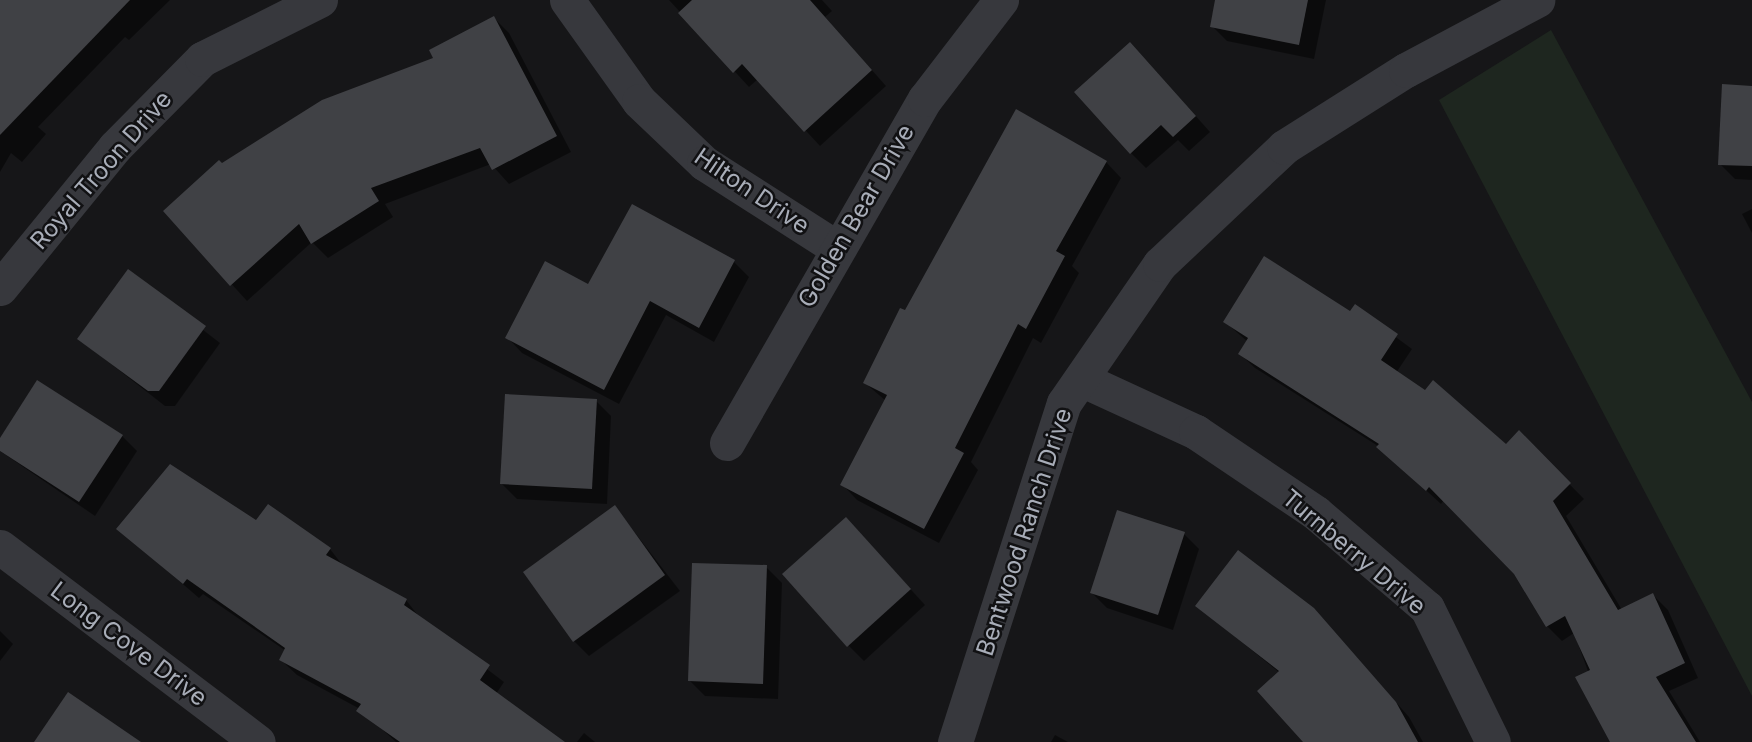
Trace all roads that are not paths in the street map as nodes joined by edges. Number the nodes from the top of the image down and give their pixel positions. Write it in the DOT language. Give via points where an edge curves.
graph roads {
  1 [pos="320,0"];
  2 [pos="566,0"];
  3 [pos="1000,0"];
  4 [pos="1529,2"];
  5 [pos="837,248"];
  6 [pos="0,288"];
  7 [pos="1081,379"];
  8 [pos="727,443"];
  9 [pos="0,547"];
  10 [pos="258,742"];
  11 [pos="955,742"];
  12 [pos="1493,742"];
  1 -- 6 [label="street, Royal Troon Drive" via="202,59 115,147"];
  2 -- 5 [label="street, Hilton Drive" via="639,102 704,163"];
  3 -- 5 [label="street, Golden Bear Drive" via="925,99"];
  4 -- 7 [label="street, Bentwood Ranch Drive" via="1284,147 1160,264"];
  5 -- 8 [label="street, Golden Bear Drive"];
  7 -- 11 [label="street, Bentwood Ranch Drive" via="1064,403"];
  7 -- 12 [label="street, Turnberry Drive" via="1195,432 1316,513 1427,608"];
  9 -- 10 [label="street, Long Cove Drive"];
}
